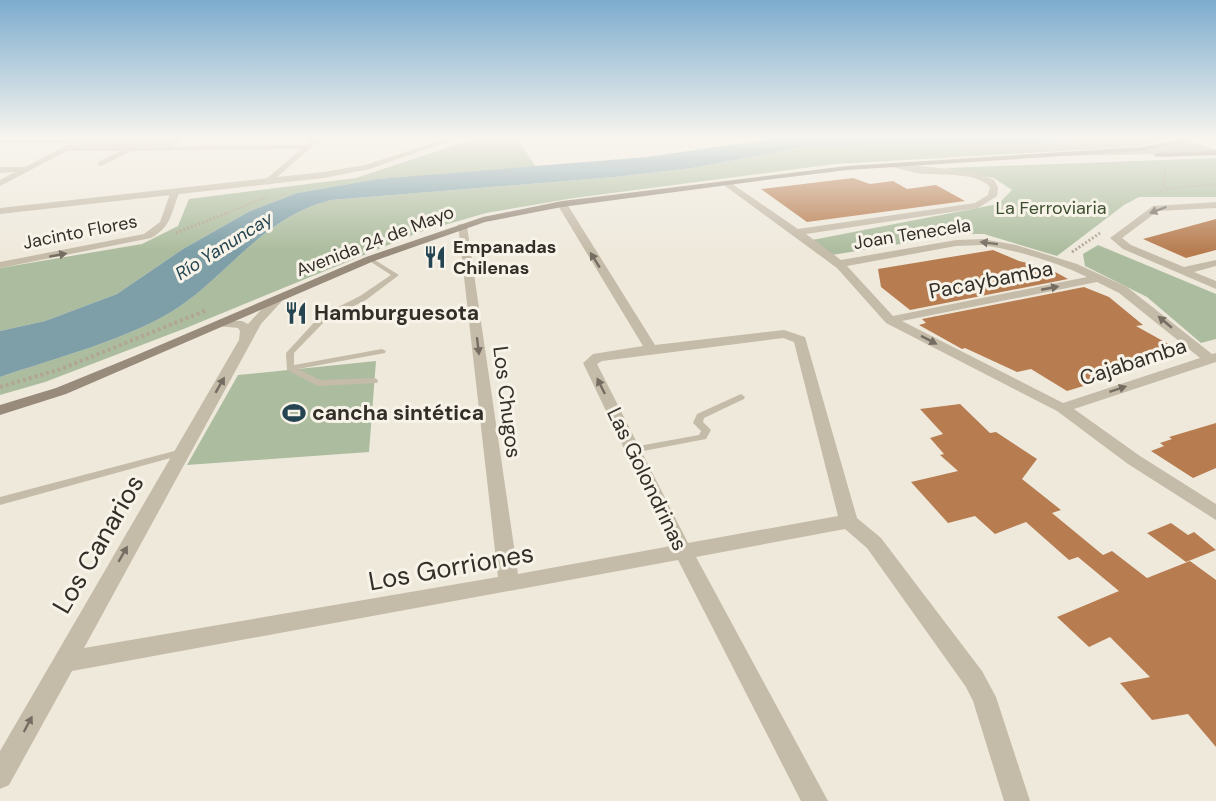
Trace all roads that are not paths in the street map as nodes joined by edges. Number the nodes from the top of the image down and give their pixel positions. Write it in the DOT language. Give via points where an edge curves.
graph roads {
  1 [pos="273,176"];
  2 [pos="302,176"];
  3 [pos="787,176"];
  4 [pos="979,176"];
  5 [pos="267,182"];
  6 [pos="724,183"];
  7 [pos="174,193"];
  8 [pos="562,204"];
  9 [pos="1216,205"];
  10 [pos="0,211"];
  11 [pos="462,226"];
  12 [pos="794,233"];
  13 [pos="370,259"];
  14 [pos="1216,263"];
  15 [pos="0,264"];
  16 [pos="838,264"];
  17 [pos="1183,271"];
  18 [pos="1099,278"];
  19 [pos="1216,285"];
  20 [pos="276,301"];
  21 [pos="890,320"];
  22 [pos="223,323"];
  23 [pos="246,340"];
  24 [pos="651,349"];
  25 [pos="382,351"];
  26 [pos="1213,358"];
  27 [pos="290,368"];
  28 [pos="374,381"];
  29 [pos="741,397"];
  30 [pos="1062,408"];
  31 [pos="0,410"];
  32 [pos="633,450"];
  33 [pos="182,452"];
  34 [pos="0,501"];
  35 [pos="1216,513"];
  36 [pos="849,520"];
  37 [pos="683,552"];
  38 [pos="509,584"];
  39 [pos="62,662"];
  40 [pos="0,776"];
  41 [pos="814,801"];
  42 [pos="1017,801"];
  1 -- 5 [label="street"];
  2 -- 5 [label="street"];
  3 -- 6 [label="main road, Avenida 24 de Mayo"];
  4 -- 12 [label="street" via="994,187 992,196 978,205"];
  5 -- 7 [label="street"];
  6 -- 8 [label="main road, Avenida 24 de Mayo"];
  6 -- 12 [label="street"];
  7 -- 10 [label="street"];
  15 -- 7 [label="street, Jacinto Flores, one-way" via="147,236 161,230 169,219"];
  8 -- 11 [label="main road, Avenida 24 de Mayo"];
  24 -- 8 [label="street, one-way"];
  9 -- 17 [label="street, one-way" via="1156,208 1115,238 1127,248"];
  11 -- 13 [label="main road, Avenida 24 de Mayo"];
  11 -- 38 [label="street, Los Chugos, one-way"];
  12 -- 16 [label="street"];
  13 -- 20 [label="main road, Avenida 24 de Mayo"];
  13 -- 27 [label="lane" via="396,275 363,298 323,318 290,353"];
  14 -- 17 [label="street"];
  18 -- 16 [label="street, Joan Tenecela, one-way" via="1012,247 983,242 932,246"];
  16 -- 21 [label="street"];
  17 -- 19 [label="street"];
  21 -- 18 [label="street, Pacaybamba, one-way"];
  26 -- 18 [label="street, Joan Tenecela, one-way" via="1142,303"];
  20 -- 22 [label="main road, Avenida 24 de Mayo"];
  20 -- 23 [label="street, Los Canarios"];
  21 -- 30 [label="street, one-way"];
  22 -- 23 [label="street" via="242,325 247,331"];
  22 -- 31 [label="main road, Avenida 24 de Mayo" via="61,391"];
  33 -- 23 [label="street, Los Canarios, one-way"];
  32 -- 24 [label="street, Las Golondrinas, one-way" via="590,363 598,357"];
  24 -- 36 [label="street" via="784,334 800,340"];
  25 -- 27 [label="lane"];
  30 -- 26 [label="street, Cajabamba, one-way"];
  27 -- 28 [label="lane" via="318,382"];
  29 -- 32 [label="lane" via="700,416 698,423 706,430 703,437"];
  30 -- 35 [label="street"];
  32 -- 37 [label="street, Las Golondrinas"];
  33 -- 34 [label="lane"];
  39 -- 33 [label="street, Los Canarios, one-way"];
  36 -- 37 [label="street, Los Gorriones"];
  36 -- 42 [label="street" via="874,543 974,679 984,697"];
  37 -- 38 [label="street, Los Gorriones"];
  37 -- 41 [label="street, Las Golondrinas"];
  38 -- 39 [label="street, Los Gorriones"];
  40 -- 39 [label="street, Los Canarios, one-way"];
}
